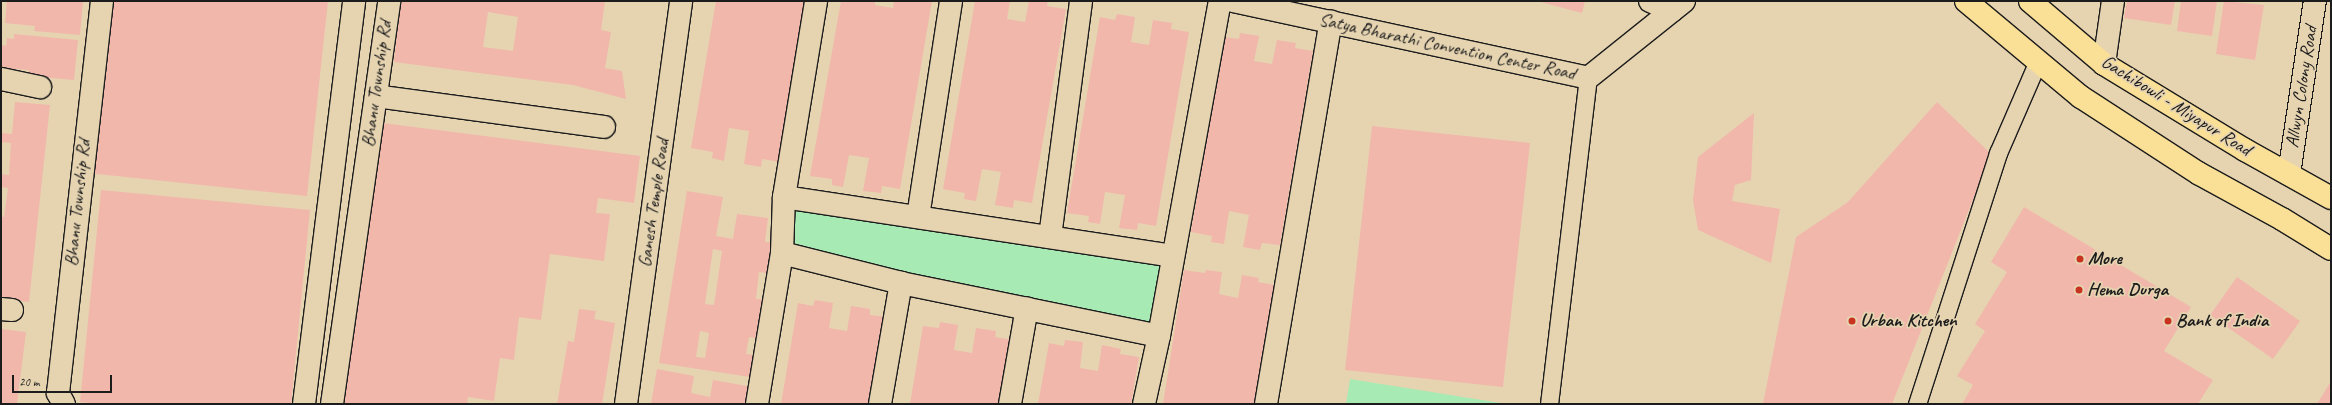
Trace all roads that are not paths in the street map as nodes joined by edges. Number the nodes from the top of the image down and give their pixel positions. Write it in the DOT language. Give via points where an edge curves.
graph roads {
  1 [pos="102,1"];
  2 [pos="354,1"];
  3 [pos="389,1"];
  4 [pos="681,1"];
  5 [pos="816,1"];
  6 [pos="951,1"];
  7 [pos="1081,1"];
  8 [pos="1220,1"];
  9 [pos="1233,1"];
  10 [pos="1650,1"];
  11 [pos="1966,1"];
  12 [pos="2030,1"];
  13 [pos="2113,1"];
  14 [pos="2315,1"];
  15 [pos="1678,6"];
  16 [pos="1331,21"];
  17 [pos="2038,61"];
  18 [pos="2104,64"];
  19 [pos="1588,78"];
  20 [pos="1,79"];
  21 [pos="40,87"];
  22 [pos="376,96"];
  23 [pos="604,127"];
  24 [pos="2289,174"];
  25 [pos="784,197"];
  26 [pos="2331,198"];
  27 [pos="918,218"];
  28 [pos="1050,237"];
  29 [pos="2331,249"];
  30 [pos="782,253"];
  31 [pos="1173,256"];
  32 [pos="902,283"];
  33 [pos="1027,308"];
  34 [pos="1159,336"];
  35 [pos="64,404"];
  36 [pos="304,404"];
  37 [pos="332,404"];
  38 [pos="626,404"];
  39 [pos="757,404"];
  40 [pos="880,404"];
  41 [pos="1010,404"];
  42 [pos="1144,404"];
  43 [pos="1266,404"];
  44 [pos="1549,404"];
  45 [pos="1917,404"];
  1 -- 35 [label="street, Bhanu Township Rd" via="94,50 58,393"];
  2 -- 36 [label="street, Bhanu Township Rd"];
  3 -- 22 [label="street, Bhanu Township Rd"];
  4 -- 38 [label="street, Ganesh Temple Road"];
  5 -- 25 [label="street"];
  6 -- 27 [label="street"];
  7 -- 28 [label="street"];
  8 -- 31 [label="street"];
  9 -- 16 [label="street, Satya Bharathi Convention Center Road"];
  10 -- 15 [label="street"];
  11 -- 17 [label="main road"];
  12 -- 18 [label="main road, Gachibowli - Miyapur Road"];
  13 -- 18 [label="street"];
  14 -- 24 [label="street, Allwyn Colony Road"];
  15 -- 19 [label="street, Satya Bharathi Convention Center Road"];
  16 -- 19 [label="street, Satya Bharathi Convention Center Road"];
  16 -- 43 [label="street"];
  17 -- 29 [label="main road" via="2081,97 2198,173"];
  17 -- 45 [label="lane" via="1998,153"];
  18 -- 24 [label="main road, Gachibowli - Miyapur Road"];
  19 -- 44 [label="lane"];
  20 -- 21 [label="street"];
  22 -- 23 [label="street"];
  22 -- 37 [label="street, Bhanu Township Rd"];
  24 -- 26 [label="main road, Gachibowli - Miyapur Road"];
  25 -- 27 [label="street"];
  25 -- 30 [label="street"];
  27 -- 28 [label="street"];
  28 -- 31 [label="street"];
  30 -- 32 [label="street"];
  30 -- 39 [label="street"];
  31 -- 34 [label="street"];
  32 -- 33 [label="street"];
  32 -- 40 [label="street"];
  33 -- 34 [label="street"];
  33 -- 41 [label="street"];
  34 -- 42 [label="street"];
}
